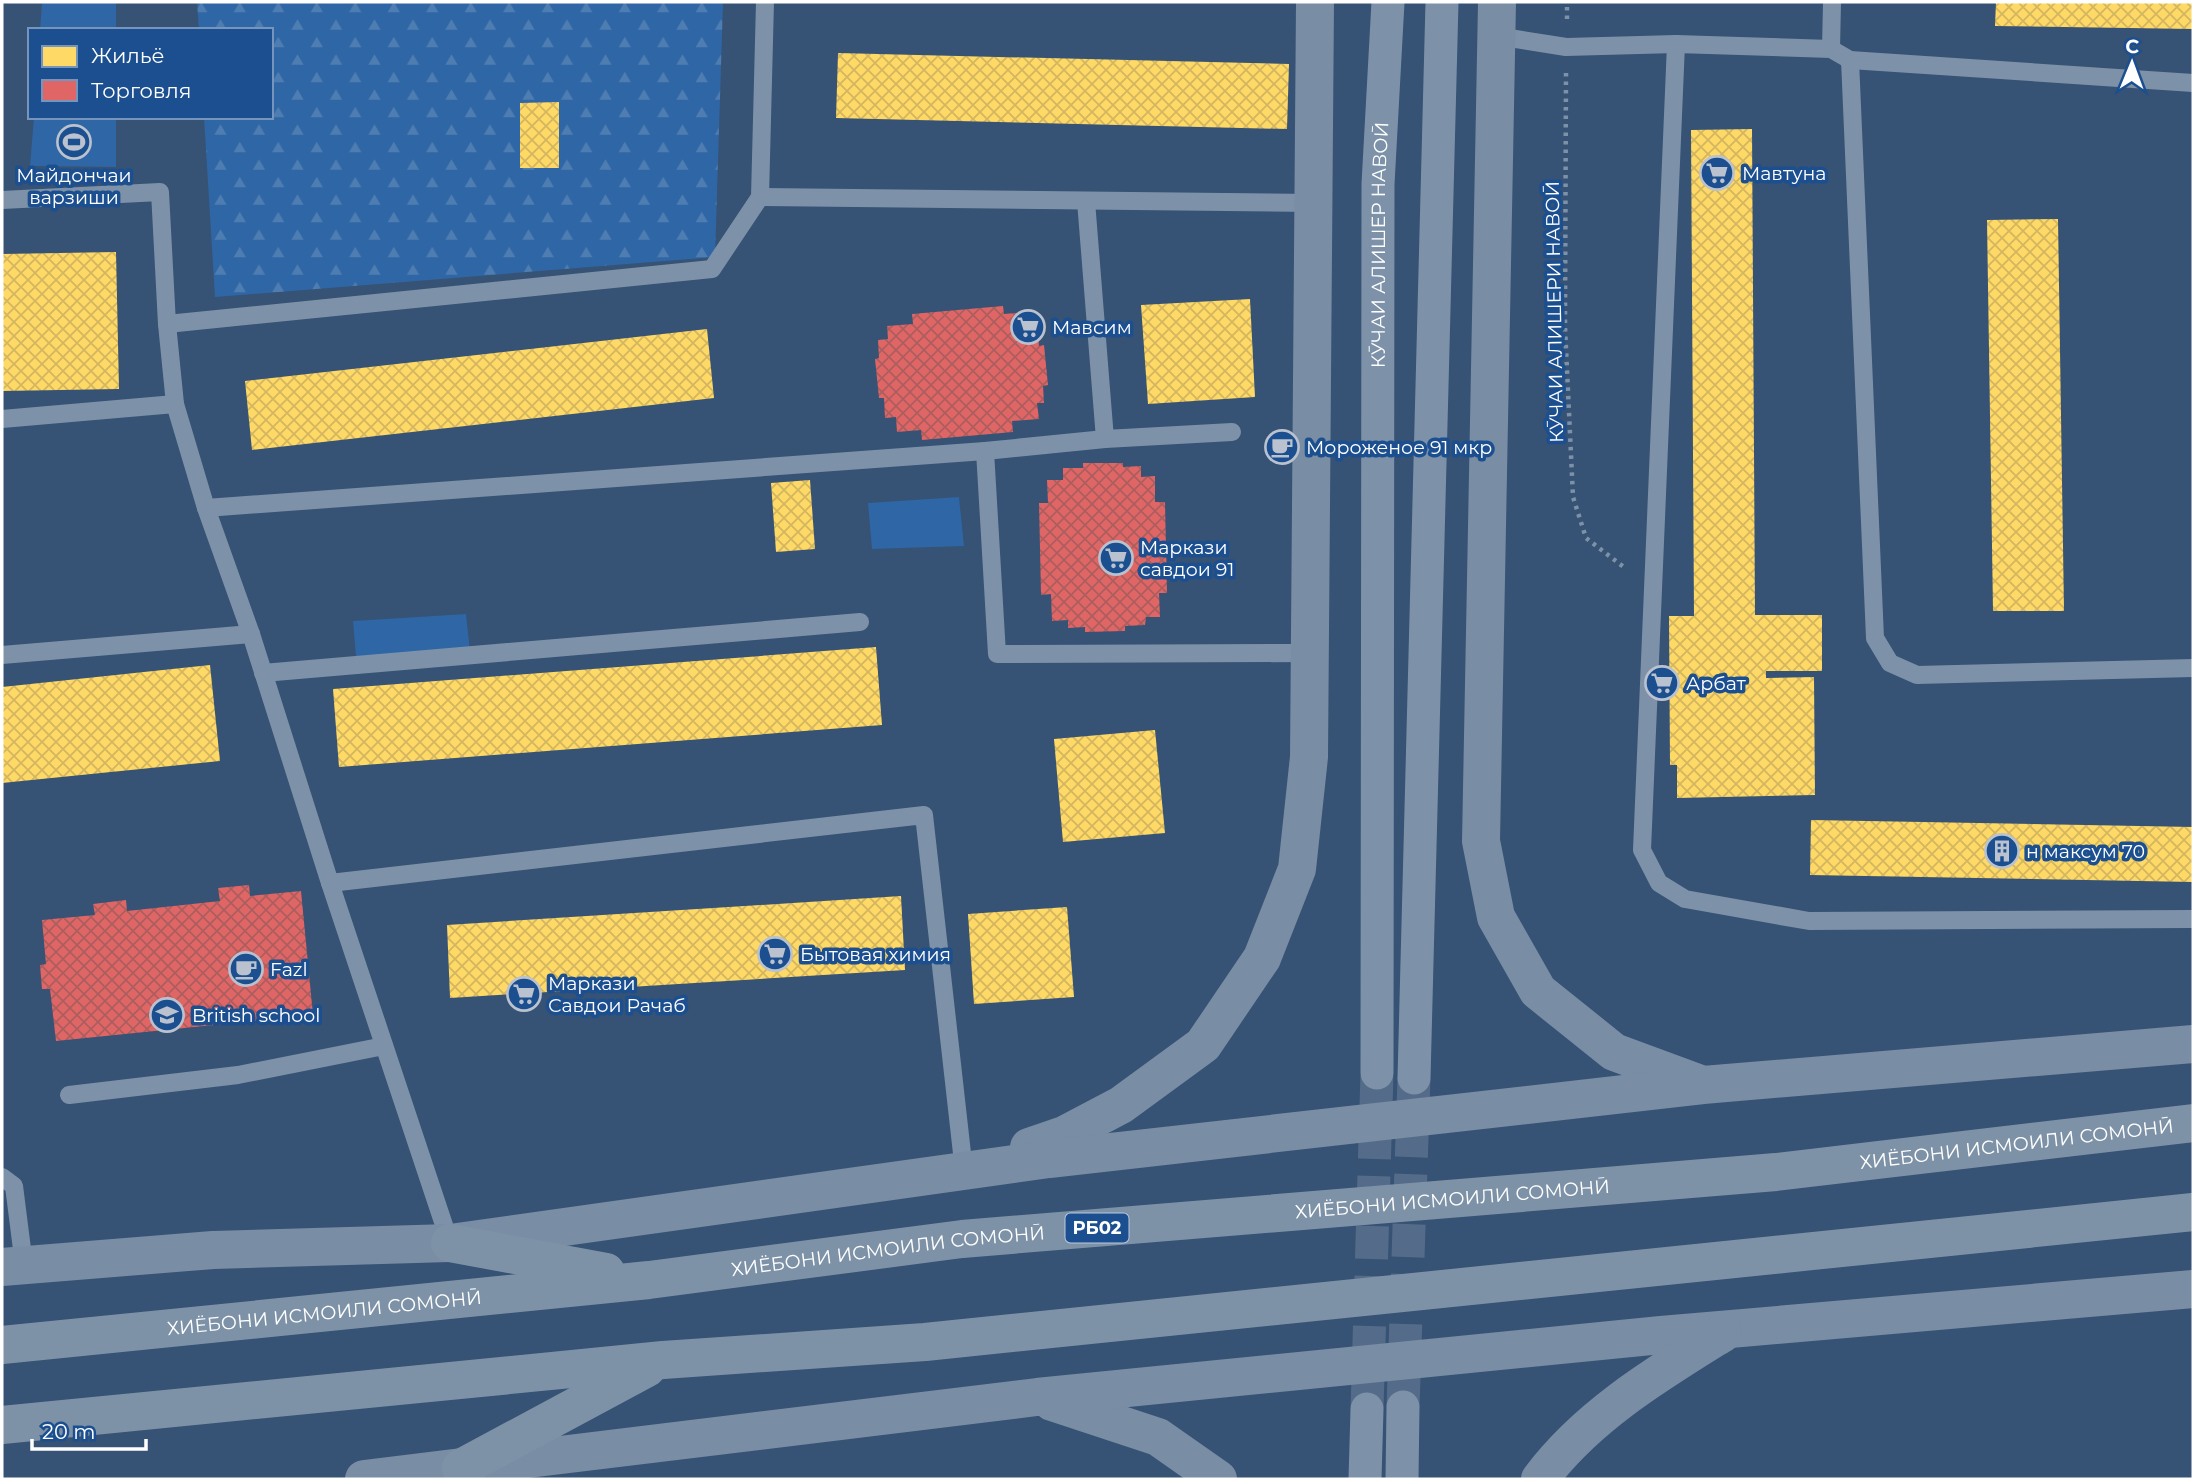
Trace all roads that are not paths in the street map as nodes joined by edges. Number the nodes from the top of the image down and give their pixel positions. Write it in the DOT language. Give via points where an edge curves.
graph roads {
  1 [pos="765,2"];
  2 [pos="1315,2"];
  3 [pos="1388,2"];
  4 [pos="1443,2"];
  5 [pos="1832,2"];
  6 [pos="1497,19"];
  7 [pos="1676,44"];
  8 [pos="1831,49"];
  9 [pos="1850,60"];
  10 [pos="2193,83"];
  11 [pos="760,197"];
  12 [pos="2,200"];
  13 [pos="1086,201"];
  14 [pos="1313,203"];
  15 [pos="167,324"];
  16 [pos="175,404"];
  17 [pos="2,419"];
  18 [pos="1232,432"];
  19 [pos="1105,439"];
  20 [pos="985,452"];
  21 [pos="205,508"];
  22 [pos="860,622"];
  23 [pos="251,634"];
  24 [pos="1309,653"];
  25 [pos="2,655"];
  26 [pos="2193,668"];
  27 [pos="263,673"];
  28 [pos="330,883"];
  29 [pos="2193,919"];
  30 [pos="2193,1044"];
  31 [pos="384,1046"];
  32 [pos="1377,1073"];
  33 [pos="1413,1078"];
  34 [pos="1703,1085"];
  35 [pos="69,1095"];
  36 [pos="2193,1123"];
  37 [pos="964,1171"];
  38 [pos="2,1177"];
  39 [pos="2193,1212"];
  40 [pos="450,1243"];
  41 [pos="13,1266"];
  42 [pos="649,1280"];
  43 [pos="2193,1289"];
  44 [pos="1727,1330"];
  45 [pos="2,1345"];
  46 [pos="663,1360"];
  47 [pos="1037,1397"];
  48 [pos="1403,1407"];
  49 [pos="1367,1409"];
  50 [pos="2,1425"];
  51 [pos="461,1468"];
  52 [pos="364,1479"];
  53 [pos="1218,1479"];
  54 [pos="1365,1479"];
  55 [pos="1402,1479"];
  56 [pos="1540,1479"];
  1 -- 11 [label="lane"];
  2 -- 14 [label="street"];
  3 -- 32 [label="street, КӮЧАИ АЛИШЕР НАВОӢ" via="1378,184"];
  4 -- 33 [label="street"];
  5 -- 8 [label="lane"];
  6 -- 7 [label="lane" via="1566,47"];
  6 -- 34 [label="street" via="1481,841 1486,878 1496,917 1538,991 1614,1052"];
  7 -- 8 [label="lane"];
  7 -- 29 [label="lane" via="1642,850 1659,883 1685,899 1808,921"];
  8 -- 9 [label="lane"];
  9 -- 10 [label="lane"];
  9 -- 26 [label="lane" via="1875,638 1890,663 1917,675"];
  11 -- 13 [label="lane"];
  11 -- 15 [label="lane" via="712,269"];
  12 -- 15 [label="lane" via="160,192"];
  13 -- 14 [label="lane"];
  13 -- 19 [label="lane"];
  14 -- 24 [label="street"];
  15 -- 16 [label="lane"];
  16 -- 17 [label="lane"];
  16 -- 21 [label="lane"];
  18 -- 19 [label="lane"];
  19 -- 20 [label="lane"];
  20 -- 21 [label="lane"];
  20 -- 24 [label="lane" via="997,654"];
  21 -- 23 [label="lane"];
  22 -- 27 [label="lane"];
  23 -- 25 [label="lane"];
  23 -- 27 [label="lane"];
  24 -- 37 [label="street" via="1309,757 1297,869 1262,958 1203,1045 1121,1105 1064,1135"];
  27 -- 28 [label="lane"];
  28 -- 31 [label="lane"];
  28 -- 37 [label="lane" via="924,815"];
  30 -- 34 [label="street"];
  31 -- 35 [label="lane" via="238,1075"];
  31 -- 40 [label="lane"];
  34 -- 37 [label="street"];
  36 -- 42 [label="highway, ХИЁБОНИ ИСМОИЛИ СОМОНӢ / РБ02" via="1776,1172 962,1239"];
  37 -- 40 [label="street"];
  38 -- 41 [label="lane" via="14,1186"];
  39 -- 46 [label="highway" via="925,1342"];
  40 -- 41 [label="street" via="213,1250"];
  40 -- 42 [label="highway"];
  42 -- 45 [label="highway, ХИЁБОНИ ИСМОИЛИ СОМОНӢ / РБ02"];
  43 -- 44 [label="street"];
  44 -- 47 [label="street"];
  44 -- 56 [label="street" via="1635,1390 1564,1447"];
  46 -- 50 [label="highway"];
  46 -- 51 [label="highway"];
  47 -- 51 [label="street"];
  47 -- 53 [label="street" via="1158,1437"];
  48 -- 55 [label="street"];
  49 -- 54 [label="street"];
  51 -- 52 [label="street"];
}
